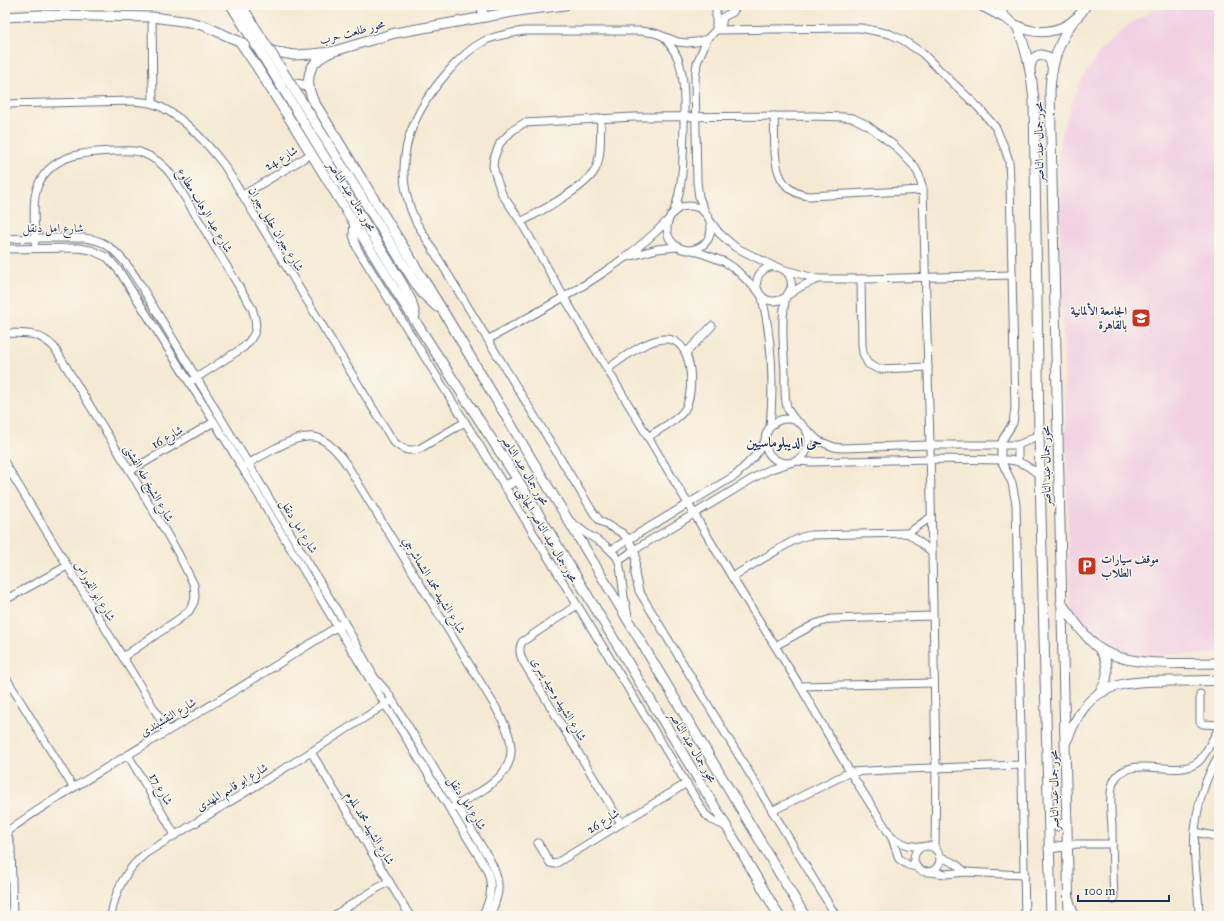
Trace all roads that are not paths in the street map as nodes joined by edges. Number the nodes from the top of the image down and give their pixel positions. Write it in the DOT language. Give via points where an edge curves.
graph roads {
  1 [pos="231,5"];
  2 [pos="241,5"];
  3 [pos="482,5"];
  4 [pos="511,5"];
  5 [pos="565,5"];
  6 [pos="716,5"];
  7 [pos="737,5"];
  8 [pos="980,5"];
  9 [pos="996,5"];
  10 [pos="1086,6"];
  11 [pos="524,10"];
  12 [pos="5,17"];
  13 [pos="152,17"];
  14 [pos="483,17"];
  15 [pos="1074,20"];
  16 [pos="1013,24"];
  17 [pos="718,30"];
  18 [pos="665,38"];
  19 [pos="707,39"];
  20 [pos="240,42"];
  21 [pos="330,52"];
  22 [pos="1030,68"];
  23 [pos="1052,68"];
  24 [pos="308,86"];
  25 [pos="278,99"];
  26 [pos="5,104"];
  27 [pos="153,104"];
  28 [pos="305,116"];
  29 [pos="684,116"];
  30 [pos="696,116"];
  31 [pos="774,116"];
  32 [pos="601,118"];
  33 [pos="311,154"];
  34 [pos="922,190"];
  35 [pos="243,195"];
  36 [pos="674,211"];
  37 [pos="706,214"];
  38 [pos="667,221"];
  39 [pos="710,221"];
  40 [pos="354,222"];
  41 [pos="521,222"];
  42 [pos="35,238"];
  43 [pos="5,239"];
  44 [pos="677,247"];
  45 [pos="35,248"];
  46 [pos="5,249"];
  47 [pos="693,250"];
  48 [pos="626,257"];
  49 [pos="776,267"];
  50 [pos="784,270"];
  51 [pos="1012,275"];
  52 [pos="926,277"];
  53 [pos="818,278"];
  54 [pos="861,279"];
  55 [pos="758,290"];
  56 [pos="787,296"];
  57 [pos="564,297"];
  58 [pos="762,297"];
  59 [pos="443,311"];
  60 [pos="416,321"];
  61 [pos="712,326"];
  62 [pos="5,333"];
  63 [pos="489,339"];
  64 [pos="686,353"];
  65 [pos="928,367"];
  66 [pos="607,369"];
  67 [pos="197,378"];
  68 [pos="189,382"];
  69 [pos="214,422"];
  70 [pos="465,422"];
  71 [pos="797,422"];
  72 [pos="770,427"];
  73 [pos="806,429"];
  74 [pos="1039,434"];
  75 [pos="648,437"];
  76 [pos="765,441"];
  77 [pos="1018,444"];
  78 [pos="930,445"];
  79 [pos="1001,445"];
  80 [pos="930,459"];
  81 [pos="1001,460"];
  82 [pos="1018,461"];
  83 [pos="793,462"];
  84 [pos="5,463"];
  85 [pos="245,465"];
  86 [pos="130,471"];
  87 [pos="1041,477"];
  88 [pos="518,480"];
  89 [pos="505,486"];
  90 [pos="688,504"];
  91 [pos="694,514"];
  92 [pos="932,517"];
  93 [pos="566,518"];
  94 [pos="1051,524"];
  95 [pos="908,533"];
  96 [pos="629,540"];
  97 [pos="611,550"];
  98 [pos="634,550"];
  99 [pos="932,552"];
  100 [pos="618,561"];
  101 [pos="67,566"];
  102 [pos="732,577"];
  103 [pos="5,600"];
  104 [pos="1061,602"];
  105 [pos="577,605"];
  106 [pos="932,616"];
  107 [pos="344,622"];
  108 [pos="630,624"];
  109 [pos="337,626"];
  110 [pos="775,646"];
  111 [pos="1097,647"];
  112 [pos="123,657"];
  113 [pos="1195,663"];
  114 [pos="1219,663"];
  115 [pos="5,676"];
  116 [pos="1195,680"];
  117 [pos="1219,680"];
  118 [pos="934,683"];
  119 [pos="800,686"];
  120 [pos="1200,694"];
  121 [pos="1096,696"];
  122 [pos="392,700"];
  123 [pos="385,704"];
  124 [pos="1219,725"];
  125 [pos="1219,728"];
  126 [pos="167,730"];
  127 [pos="1065,746"];
  128 [pos="311,752"];
  129 [pos="128,755"];
  130 [pos="1219,755"];
  131 [pos="1022,765"];
  132 [pos="936,768"];
  133 [pos="850,772"];
  134 [pos="687,783"];
  135 [pos="73,787"];
  136 [pos="453,808"];
  137 [pos="772,811"];
  138 [pos="621,822"];
  139 [pos="1067,822"];
  140 [pos="1049,823"];
  141 [pos="727,827"];
  142 [pos="6,830"];
  143 [pos="1195,832"];
  144 [pos="175,835"];
  145 [pos="1219,837"];
  146 [pos="892,838"];
  147 [pos="538,843"];
  148 [pos="1112,844"];
  149 [pos="1067,846"];
  150 [pos="920,847"];
  151 [pos="935,848"];
  152 [pos="1049,849"];
  153 [pos="941,857"];
  154 [pos="916,867"];
  155 [pos="930,872"];
  156 [pos="965,872"];
  157 [pos="1025,875"];
  158 [pos="389,881"];
  159 [pos="1069,896"];
  160 [pos="1114,900"];
  161 [pos="13,916"];
  162 [pos="111,916"];
  163 [pos="333,916"];
  164 [pos="410,916"];
  165 [pos="482,916"];
  166 [pos="490,916"];
  167 [pos="779,916"];
  168 [pos="805,916"];
  169 [pos="836,916"];
  170 [pos="1025,916"];
  171 [pos="1051,916"];
  172 [pos="1069,916"];
  173 [pos="1075,916"];
  174 [pos="1199,916"];
  1 -- 28 [label="main road, bridge"];
  2 -- 28 [label="main road, bridge"];
  3 -- 14 [label="main road"];
  4 -- 11 [label="main road"];
  5 -- 11 [label="main road, محور طلعت حرب"];
  6 -- 17 [label="street"];
  7 -- 17 [label="street" via="733,12 723,17"];
  8 -- 16 [label="main road"];
  9 -- 16 [label="main road, محور جمال عبد الناصر"];
  10 -- 15 [label="main road"];
  11 -- 14 [label="main road, محور طلعت حرب"];
  12 -- 13 [label="main road, محور طلعت حرب"];
  13 -- 20 [label="main road, محور طلعت حرب" via="205,26"];
  13 -- 27 [label="street"];
  14 -- 21 [label="main road, محور طلعت حرب" via="395,33"];
  15 -- 16 [label="main road" via="1060,29 1043,32 1026,30"];
  15 -- 23 [label="main road, محور جمال عبد الناصر" via="1059,45"];
  16 -- 22 [label="main road, محور جمال عبد الناصر" via="1025,48"];
  17 -- 19 [label="street"];
  17 -- 51 [label="street" via="861,28 890,34 922,53 979,108 1001,137 1009,161"];
  18 -- 19 [label="street" via="687,43"];
  18 -- 29 [label="street" via="680,63"];
  18 -- 63 [label="street" via="654,33 628,31 524,31 485,40 458,60 418,113 410,134 403,168 408,203 416,222"];
  19 -- 30 [label="street" via="696,71"];
  20 -- 21 [label="main road, محور طلعت حرب" via="281,54"];
  20 -- 25 [label="main road, محور جمال عبد الناصر"];
  21 -- 24 [label="main road" via="317,61 309,76"];
  22 -- 23 [label="main road" via="1034,58 1041,55 1050,60"];
  22 -- 74 [label="main road, محور جمال عبد الناصر" via="1034,100"];
  23 -- 94 [label="main road, محور جمال عبد الناصر"];
  24 -- 25 [label="main road" via="290,86"];
  24 -- 59 [label="main road, محور جمال عبد الناصر" via="313,100"];
  25 -- 33 [label="main road, محور جمال عبد الناصر"];
  26 -- 27 [label="street, شارع جبران خليل جبران" via="125,101"];
  27 -- 35 [label="street, شارع جبران خليل جبران" via="178,118 198,136 222,162"];
  28 -- 59 [label="main road" via="418,287"];
  28 -- 60 [label="main road" via="404,285"];
  29 -- 30 [label="street"];
  29 -- 32 [label="street"];
  29 -- 36 [label="street" via="683,170"];
  30 -- 31 [label="street"];
  30 -- 37 [label="street" via="696,182"];
  31 -- 34 [label="street" via="829,116 859,120 882,135 909,161 919,176"];
  31 -- 34 [label="street" via="778,171 783,183 793,193 809,196"];
  32 -- 41 [label="street" via="599,153 593,173 581,186"];
  32 -- 41 [label="street" via="524,123 500,143 493,166 496,180 502,194"];
  33 -- 35 [label="street, شارع 24"];
  33 -- 40 [label="main road, محور جمال عبد الناصر"];
  34 -- 52 [label="street"];
  35 -- 70 [label="street, شارع جبران خليل جبران" via="398,446 404,450 419,449"];
  36 -- 37 [label="street" via="694,206"];
  36 -- 38 [label="street"];
  37 -- 39 [label="street"];
  38 -- 44 [label="street" via="669,238"];
  38 -- 48 [label="street"];
  39 -- 47 [label="street" via="708,239"];
  39 -- 49 [label="street" via="735,247"];
  40 -- 60 [label="main road, محور جمال عبد الناصر"];
  40 -- 70 [label="street, محور جمال عبد الناصر الجانبى" via="356,248"];
  41 -- 57 [label="street"];
  42 -- 43 [label="street, شارع امل دنقل"];
  42 -- 45 [label="street, شارع عبد الوهاب مطاوع"];
  42 -- 67 [label="street, شارع امل دنقل" via="85,238 103,243 117,254 152,304"];
  42 -- 67 [label="street, شارع عبد الوهاب مطاوع" via="37,186 55,164 78,154 131,150 163,165 252,308 257,322 251,340"];
  44 -- 47 [label="street"];
  44 -- 48 [label="street"];
  45 -- 46 [label="street, شارع امل دنقل"];
  45 -- 68 [label="street, شارع امل دنقل" via="84,248 108,258 129,284"];
  47 -- 55 [label="street" via="726,262"];
  48 -- 57 [label="street"];
  49 -- 50 [label="street"];
  49 -- 55 [label="street" via="760,273"];
  50 -- 53 [label="street"];
  50 -- 56 [label="street" via="791,279 791,290"];
  51 -- 52 [label="street"];
  51 -- 79 [label="street" via="1015,408 1013,423"];
  52 -- 54 [label="street"];
  52 -- 65 [label="street"];
  53 -- 54 [label="street"];
  53 -- 56 [label="street"];
  54 -- 65 [label="street" via="862,345 868,364 878,369"];
  55 -- 58 [label="street"];
  56 -- 58 [label="street" via="774,302"];
  56 -- 71 [label="street" via="783,321 786,397 789,412"];
  57 -- 63 [label="street"];
  57 -- 66 [label="street"];
  58 -- 72 [label="street" via="770,342"];
  59 -- 93 [label="main road, محور جمال عبد الناصر"];
  60 -- 88 [label="main road, محور جمال عبد الناصر"];
  61 -- 64 [label="street"];
  62 -- 86 [label="street, شارع الشيخ طه الفشنى" via="38,335 54,347"];
  63 -- 96 [label="street" via="593,512 600,521 622,533"];
  64 -- 66 [label="street" via="677,342 659,340"];
  64 -- 75 [label="street" via="690,388 686,408"];
  65 -- 78 [label="street"];
  66 -- 75 [label="street"];
  67 -- 68 [label="street, شارع عبد الوهاب مطاوع"];
  67 -- 85 [label="street, شارع امل دنقل"];
  68 -- 69 [label="street, شارع امل دنقل"];
  69 -- 85 [label="street, شارع امل دنقل"];
  69 -- 86 [label="street, شارع 16"];
  70 -- 89 [label="street, محور جمال عبد الناصر الجانبى"];
  71 -- 72 [label="street" via="783,420"];
  71 -- 73 [label="street"];
  72 -- 76 [label="street"];
  73 -- 78 [label="street" via="819,441 834,447"];
  73 -- 83 [label="street" via="809,444 807,451 803,457"];
  74 -- 77 [label="street"];
  74 -- 87 [label="main road, محور جمال عبد الناصر"];
  75 -- 90 [label="street"];
  76 -- 83 [label="street" via="766,448 775,460 782,463"];
  76 -- 90 [label="street" via="742,470"];
  77 -- 79 [label="street"];
  77 -- 82 [label="street"];
  78 -- 79 [label="street"];
  78 -- 80 [label="street"];
  79 -- 81 [label="street"];
  80 -- 81 [label="street"];
  80 -- 83 [label="street"];
  80 -- 92 [label="street"];
  81 -- 82 [label="street"];
  81 -- 131 [label="street" via="1014,488 1016,504"];
  82 -- 87 [label="street"];
  83 -- 91 [label="street" via="764,472"];
  84 -- 101 [label="street, شارع ابو الفوراس"];
  85 -- 107 [label="street, شارع امل دنقل"];
  85 -- 109 [label="street, شارع امل دنقل"];
  85 -- 136 [label="street, شارع الشهيد محمد الشماشرجي" via="301,436 324,440 331,446 347,465 491,699 509,735 510,762 497,780"];
  86 -- 112 [label="street, شارع الشيخ طه الفشنى" via="191,578 195,596 192,607 184,616"];
  87 -- 94 [label="main road, محور جمال عبد الناصر"];
  88 -- 89 [label="main road"];
  88 -- 141 [label="main road, محور جمال عبد الناصر"];
  89 -- 105 [label="street, محور جمال عبد الناصر الجانبى"];
  90 -- 91 [label="street"];
  90 -- 96 [label="street"];
  91 -- 98 [label="street"];
  91 -- 102 [label="street"];
  92 -- 95 [label="street"];
  92 -- 99 [label="street"];
  93 -- 97 [label="street"];
  93 -- 108 [label="main road, محور جمال عبد الناصر"];
  94 -- 104 [label="main road, محور جمال عبد الناصر"];
  94 -- 140 [label="main road, محور جمال عبد الناصر"];
  95 -- 99 [label="street"];
  95 -- 102 [label="street" via="802,537"];
  96 -- 97 [label="street"];
  96 -- 98 [label="street"];
  97 -- 100 [label="street"];
  98 -- 100 [label="street"];
  98 -- 137 [label="street" via="639,591"];
  99 -- 106 [label="street"];
  100 -- 108 [label="street"];
  101 -- 103 [label="street"];
  101 -- 112 [label="street, شارع ابو الفوراس"];
  102 -- 110 [label="street"];
  104 -- 111 [label="main road"];
  104 -- 127 [label="main road, محور جمال عبد الناصر"];
  105 -- 134 [label="street, محور جمال عبد الناصر الجانبى"];
  105 -- 138 [label="street, شارع الشهيد وحيد يسرى" via="522,642 520,654"];
  106 -- 110 [label="street" via="831,619 815,624"];
  106 -- 118 [label="street"];
  107 -- 109 [label="street, شارع النقشبندى"];
  107 -- 122 [label="street, شارع امل دنقل" via="374,677"];
  108 -- 168 [label="main road, محور جمال عبد الناصر"];
  109 -- 123 [label="street, شارع امل دنقل"];
  109 -- 126 [label="street, شارع النقشبندى"];
  110 -- 119 [label="street"];
  111 -- 113 [label="main road" via="1128,660"];
  111 -- 121 [label="main road" via="1103,654 1108,672 1102,689"];
  112 -- 126 [label="street, شارع ابو الفوراس"];
  113 -- 114 [label="main road"];
  113 -- 116 [label="main road"];
  115 -- 135 [label="street"];
  116 -- 117 [label="main road"];
  116 -- 121 [label="main road" via="1127,683"];
  118 -- 119 [label="street"];
  118 -- 132 [label="street"];
  119 -- 133 [label="street"];
  120 -- 124 [label="street" via="1200,722"];
  121 -- 127 [label="main road" via="1083,709"];
  122 -- 123 [label="street, شارع ابو قاسم المهدى"];
  122 -- 136 [label="street, شارع امل دنقل"];
  123 -- 128 [label="street, شارع ابو قاسم المهدى"];
  123 -- 136 [label="street, شارع امل دنقل"];
  125 -- 148 [label="street" via="1198,762 1191,766 1134,767 1119,774 1112,790"];
  126 -- 129 [label="street, شارع النقشبندى"];
  127 -- 139 [label="main road, محور جمال عبد الناصر"];
  128 -- 144 [label="street, شارع ابو قاسم المهدى"];
  128 -- 158 [label="street, شارع الشهيد محمد لملوم"];
  129 -- 135 [label="street, شارع النقشبندى"];
  129 -- 144 [label="street, شارع 17"];
  130 -- 143 [label="street" via="1204,789"];
  131 -- 132 [label="street"];
  131 -- 157 [label="street"];
  132 -- 133 [label="street"];
  132 -- 151 [label="street"];
  133 -- 137 [label="street"];
  133 -- 146 [label="street"];
  134 -- 138 [label="street, شارع 26"];
  134 -- 141 [label="street, محور جمال عبد الناصر الجانبى" via="708,818"];
  135 -- 142 [label="street, شارع النقشبندى"];
  136 -- 165 [label="street, شارع امل دنقل" via="490,875 491,895"];
  136 -- 166 [label="street, شارع امل دنقل" via="490,860 498,877 498,894"];
  137 -- 169 [label="street"];
  138 -- 147 [label="street, شارع 26" via="555,864 548,860"];
  139 -- 140 [label="main road" via="1058,826"];
  139 -- 149 [label="main road, محور جمال عبد الناصر"];
  140 -- 152 [label="main road, محور جمال عبد الناصر"];
  141 -- 167 [label="main road, محور جمال عبد الناصر"];
  142 -- 161 [label="street" via="11,856"];
  143 -- 145 [label="street"];
  143 -- 174 [label="street"];
  144 -- 162 [label="street, شارع ابو قاسم المهدى" via="146,853 131,867 121,883"];
  146 -- 150 [label="street" via="907,845"];
  146 -- 154 [label="street" via="899,859"];
  148 -- 149 [label="street"];
  148 -- 160 [label="street"];
  149 -- 152 [label="main road"];
  149 -- 159 [label="main road, محور جمال عبد الناصر"];
  150 -- 151 [label="street"];
  150 -- 154 [label="street" via="914,856"];
  151 -- 153 [label="street"];
  152 -- 171 [label="main road, محور جمال عبد الناصر"];
  153 -- 155 [label="street" via="938,867"];
  153 -- 156 [label="street" via="956,864"];
  154 -- 155 [label="street"];
  155 -- 156 [label="street"];
  156 -- 157 [label="street"];
  157 -- 170 [label="street"];
  158 -- 163 [label="street"];
  158 -- 164 [label="street, شارع الشهيد محمد لملوم"];
  159 -- 172 [label="main road, محور جمال عبد الناصر"];
  159 -- 173 [label="street"];
}
